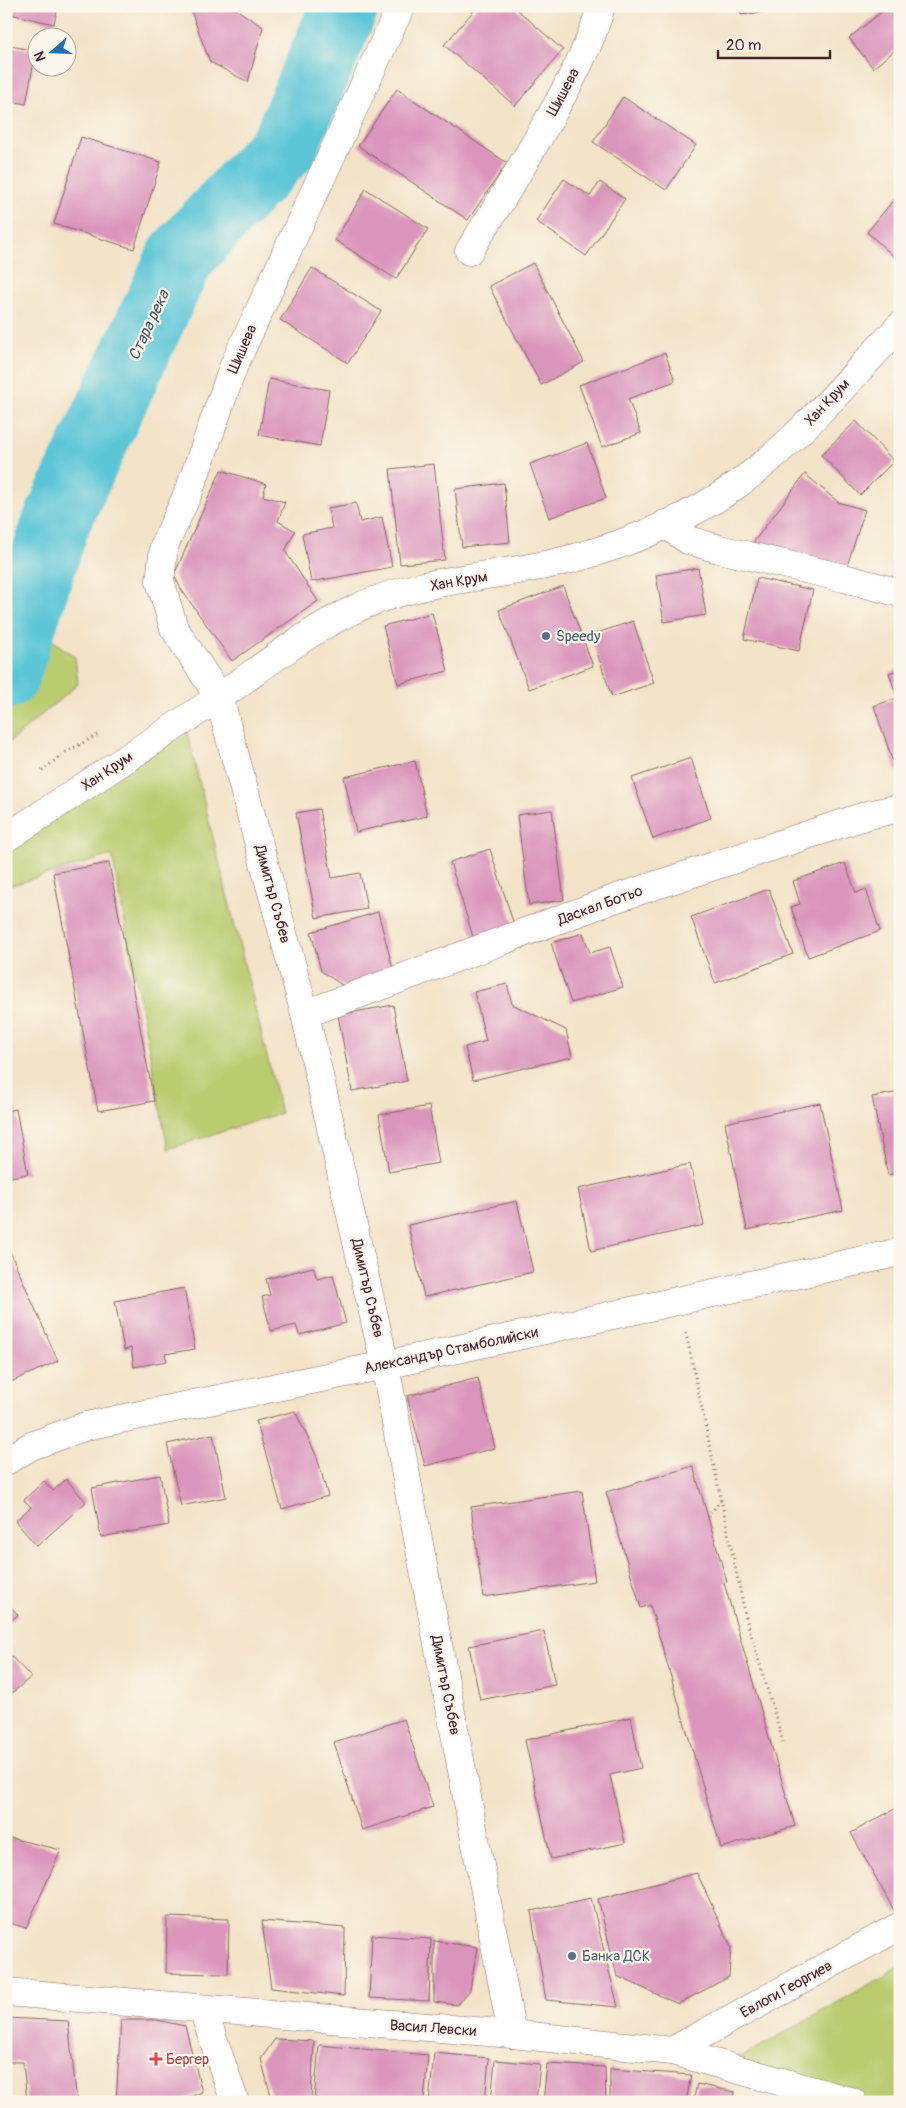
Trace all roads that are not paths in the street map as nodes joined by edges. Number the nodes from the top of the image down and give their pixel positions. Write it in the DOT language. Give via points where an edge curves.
graph roads {
  1 [pos="401,6"];
  2 [pos="601,6"];
  3 [pos="469,251"];
  4 [pos="900,326"];
  5 [pos="665,524"];
  6 [pos="900,593"];
  7 [pos="219,697"];
  8 [pos="900,808"];
  9 [pos="6,838"];
  10 [pos="305,1014"];
  11 [pos="900,1252"];
  12 [pos="385,1365"];
  13 [pos="6,1461"];
  14 [pos="900,1926"];
  15 [pos="6,1992"];
  16 [pos="203,2010"];
  17 [pos="512,2034"];
  18 [pos="672,2051"];
  19 [pos="235,2102"];
  20 [pos="852,2102"];
  1 -- 7 [label="street, Шишева" via="234,365 190,491 164,546 160,580 174,628"];
  2 -- 3 [label="street, Шишева" via="568,85 520,171"];
  4 -- 5 [label="street, Хан Крум" via="793,438 738,484 700,508"];
  5 -- 6 [label="street" via="688,540"];
  5 -- 7 [label="street, Хан Крум" via="618,545 551,564 404,590 355,608 305,637"];
  7 -- 9 [label="street, Хан Крум"];
  7 -- 10 [label="street, Димитър Събев"];
  8 -- 10 [label="street, Даскал Ботьо" via="868,815 614,899"];
  10 -- 12 [label="street, Димитър Събев"];
  11 -- 12 [label="street, Александър Стамболийски"];
  12 -- 13 [label="street, Александър Стамболийски" via="86,1426 31,1446"];
  12 -- 17 [label="street, Димитър Събев"];
  14 -- 18 [label="street, Евлоги Георгиев"];
  15 -- 16 [label="street, Васил Левски"];
  16 -- 17 [label="street, Васил Левски"];
  16 -- 19 [label="street"];
  17 -- 18 [label="street, Васил Левски"];
  18 -- 20 [label="street, Васил Левски"];
}
